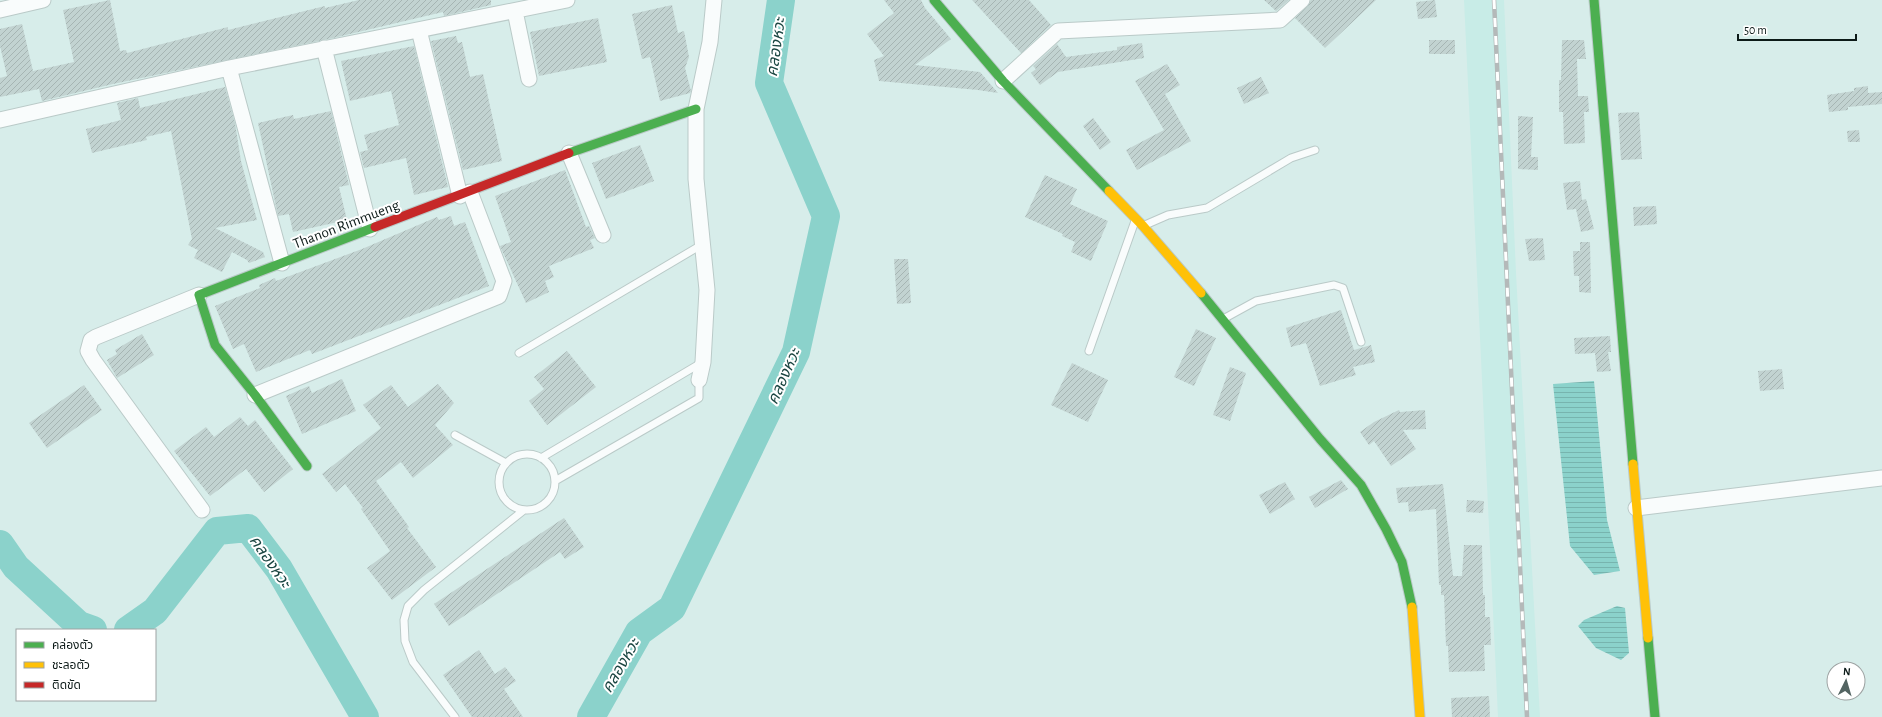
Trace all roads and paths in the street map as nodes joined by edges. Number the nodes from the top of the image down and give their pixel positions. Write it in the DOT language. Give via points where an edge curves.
graph roads {
  1 [pos="43,0"];
  2 [pos="567,0"];
  3 [pos="714,0"];
  4 [pos="934,0"];
  5 [pos="1302,0"];
  6 [pos="1594,0"];
  7 [pos="0,10"];
  8 [pos="516,11"];
  9 [pos="419,30"];
  10 [pos="324,48"];
  11 [pos="229,68"];
  12 [pos="529,79"];
  13 [pos="1003,81"];
  14 [pos="696,109"];
  15 [pos="0,120"];
  16 [pos="1315,150"];
  17 [pos="569,153"];
  18 [pos="465,194"];
  19 [pos="1136,219"];
  20 [pos="1143,226"];
  21 [pos="370,228"];
  22 [pos="603,236"];
  23 [pos="703,244"];
  24 [pos="282,263"];
  25 [pos="199,295"];
  26 [pos="1223,319"];
  27 [pos="1361,342"];
  28 [pos="1089,351"];
  29 [pos="519,353"];
  30 [pos="703,362"];
  31 [pos="699,380"];
  32 [pos="255,395"];
  33 [pos="455,435"];
  34 [pos="542,458"];
  35 [pos="506,463"];
  36 [pos="307,466"];
  37 [pos="1882,478"];
  38 [pos="555,481"];
  39 [pos="1636,508"];
  40 [pos="202,510"];
  41 [pos="524,510"];
  42 [pos="455,717"];
  43 [pos="1420,717"];
  44 [pos="1655,717"];
  1 -- 7 [label="street"];
  2 -- 8 [label="street"];
  3 -- 14 [label="street" via="712,30"];
  4 -- 13 [label="street"];
  5 -- 13 [label="street" via="1280,20 1058,31"];
  6 -- 39 [label="street"];
  8 -- 9 [label="street"];
  8 -- 12 [label="street"];
  9 -- 10 [label="street"];
  9 -- 18 [label="street"];
  10 -- 11 [label="street"];
  10 -- 21 [label="street"];
  11 -- 15 [label="street"];
  11 -- 24 [label="street"];
  13 -- 19 [label="street"];
  14 -- 17 [label="street, Thanon Rimmueng"];
  14 -- 23 [label="street" via="696,178"];
  16 -- 20 [label="lane" via="1291,158 1207,208 1168,215"];
  17 -- 18 [label="street, Thanon Rimmueng"];
  17 -- 22 [label="street"];
  18 -- 21 [label="street, Thanon Rimmueng"];
  18 -- 32 [label="street" via="504,281 499,296"];
  19 -- 20 [label="street"];
  19 -- 28 [label="lane"];
  20 -- 26 [label="street"];
  21 -- 24 [label="street, Thanon Rimmueng"];
  23 -- 29 [label="lane"];
  23 -- 30 [label="street" via="707,290"];
  24 -- 25 [label="street, Thanon Rimmueng"];
  25 -- 32 [label="street" via="215,345"];
  25 -- 40 [label="street" via="96,337 91,340 88,351"];
  26 -- 27 [label="lane" via="1256,301 1334,285 1343,288"];
  26 -- 43 [label="street" via="1320,439 1361,485 1386,528 1402,562 1413,613"];
  30 -- 31 [label="street"];
  30 -- 34 [label="lane"];
  31 -- 38 [label="lane" via="699,398"];
  32 -- 36 [label="street"];
  33 -- 35 [label="lane"];
  34 -- 35 [label="lane" via="522,454"];
  34 -- 38 [label="lane" via="554,472"];
  35 -- 41 [label="lane" via="500,475 499,488 508,503"];
  37 -- 39 [label="street"];
  38 -- 41 [label="lane" via="554,491 546,503 534,509"];
  39 -- 44 [label="street"];
  41 -- 42 [label="lane" via="424,590 408,606 404,620 405,641 413,662"];
}
